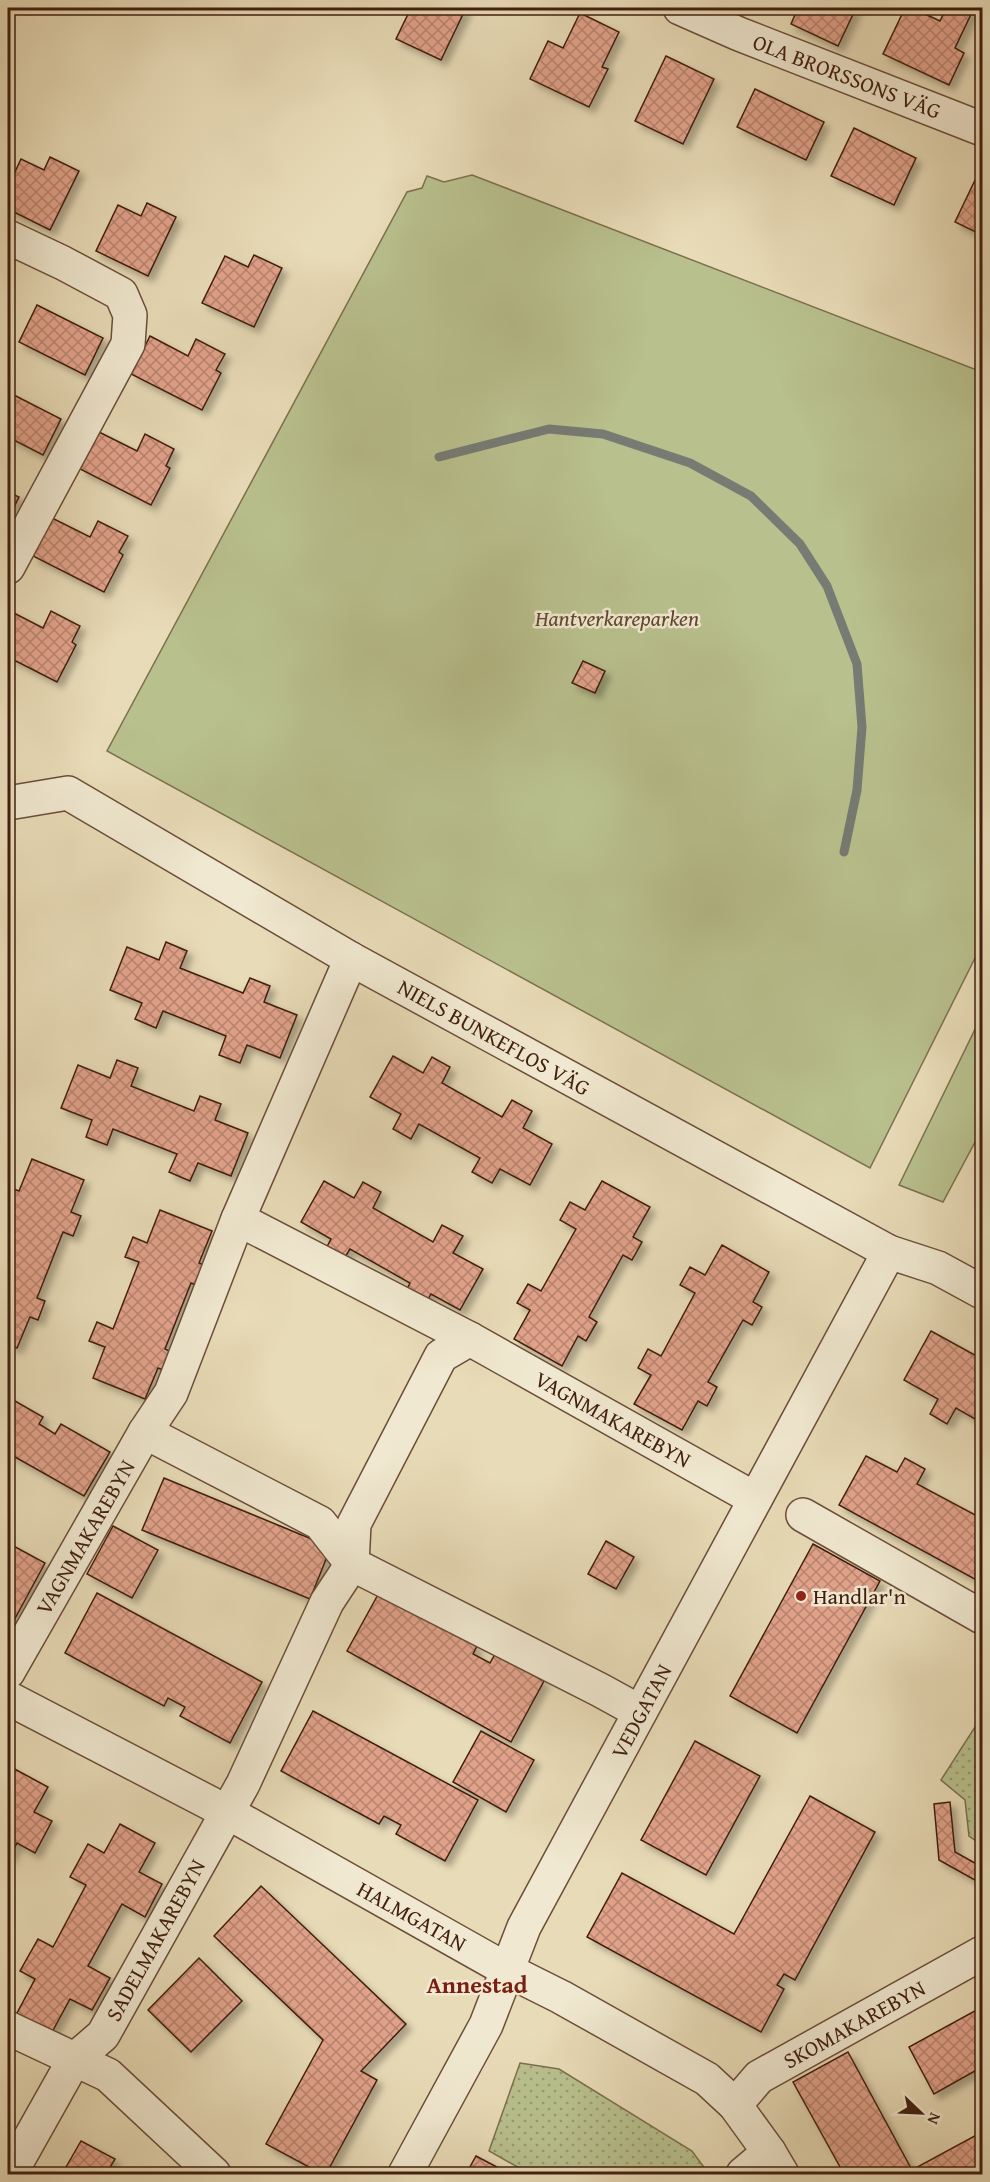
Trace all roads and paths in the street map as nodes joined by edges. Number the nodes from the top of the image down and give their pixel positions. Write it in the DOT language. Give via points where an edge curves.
graph roads {
  1 [pos="680,8"];
  2 [pos="982,129"];
  3 [pos="8,237"];
  4 [pos="8,567"];
  5 [pos="8,803"];
  6 [pos="351,959"];
  7 [pos="238,1219"];
  8 [pos="889,1252"];
  9 [pos="982,1292"];
  10 [pos="470,1339"];
  11 [pos="145,1432"];
  12 [pos="755,1499"];
  13 [pos="803,1515"];
  14 [pos="352,1564"];
  15 [pos="982,1617"];
  16 [pos="8,1672"];
  17 [pos="8,1698"];
  18 [pos="640,1712"];
  19 [pos="227,1812"];
  20 [pos="982,1953"];
  21 [pos="509,1971"];
  22 [pos="8,2028"];
  23 [pos="74,2060"];
  24 [pos="735,2105"];
  25 [pos="775,2163"];
  26 [pos="10,2175"];
  27 [pos="214,2175"];
  28 [pos="405,2175"];
  29 [pos="743,2175"];
  1 -- 2 [label="street, OLA BRORSSONS VÄG"];
  3 -- 4 [label="street" via="121,294 130,315 128,344"];
  5 -- 6 [label="street, NIELS BUNKEFLOS VÄG" via="68,793"];
  6 -- 7 [label="street, VAGNMAKAREBYN"];
  6 -- 8 [label="street, NIELS BUNKEFLOS VÄG"];
  7 -- 10 [label="street, VAGNMAKAREBYN"];
  7 -- 11 [label="street, VAGNMAKAREBYN" via="171,1393"];
  8 -- 9 [label="street, NIELS BUNKEFLOS VÄG" via="938,1268"];
  8 -- 12 [label="street, VEDGATAN"];
  10 -- 12 [label="street, VAGNMAKAREBYN"];
  10 -- 14 [label="street" via="441,1356 354,1524"];
  11 -- 14 [label="street, VAGNMAKAREBYN" via="320,1522"];
  11 -- 16 [label="street, VAGNMAKAREBYN"];
  12 -- 18 [label="street, VEDGATAN"];
  13 -- 15 [label="street"];
  14 -- 18 [label="street, VAGNMAKAREBYN"];
  14 -- 19 [label="street" via="327,1602"];
  17 -- 19 [label="street, HALMGATAN"];
  18 -- 21 [label="street, VEDGATAN" via="524,1927"];
  19 -- 21 [label="street, HALMGATAN"];
  19 -- 23 [label="street, SADELMAKAREBYN" via="103,2036"];
  20 -- 24 [label="street, SKOMAKAREBYN" via="759,2077"];
  21 -- 24 [label="street, HALMGATAN" via="707,2079"];
  21 -- 28 [label="street, VEDGATAN" via="486,2025"];
  22 -- 23 [label="street"];
  23 -- 26 [label="street, SADELMAKAREBYN"];
  23 -- 27 [label="street" via="108,2075"];
  24 -- 25 [label="street, HALMGATAN"];
  25 -- 29 [label="street"];
}
